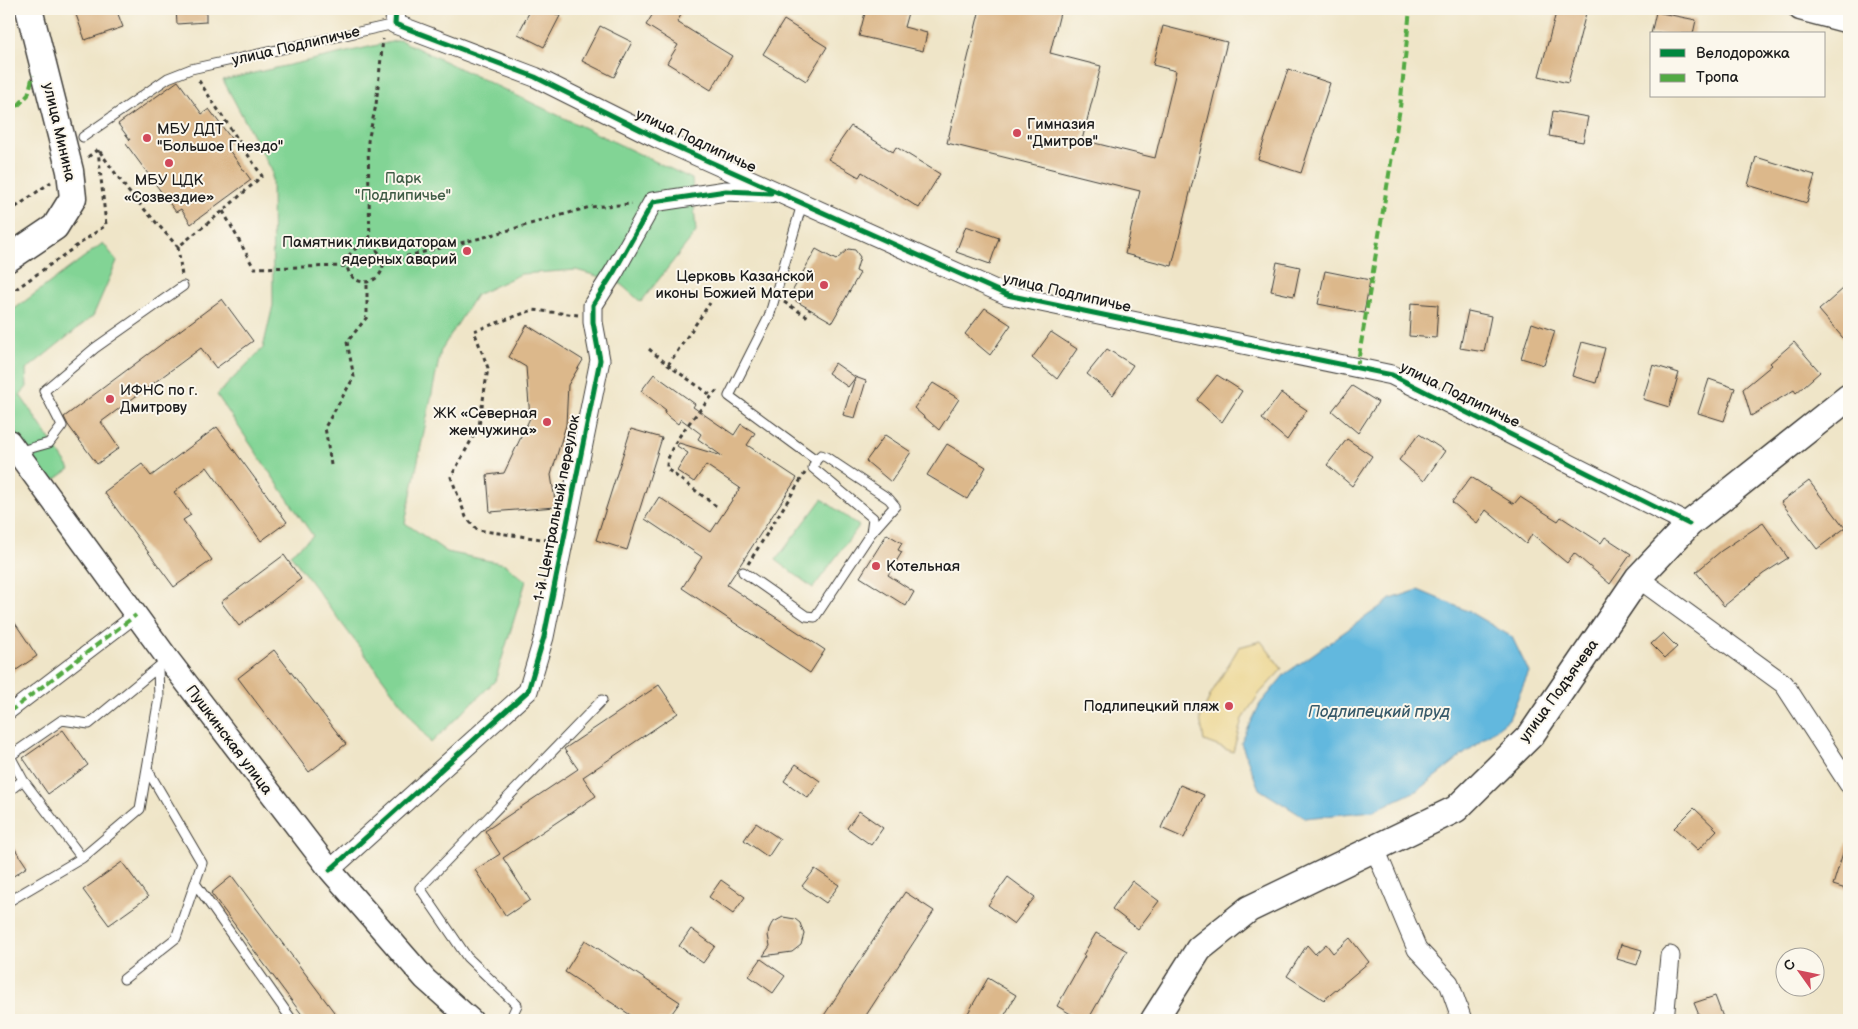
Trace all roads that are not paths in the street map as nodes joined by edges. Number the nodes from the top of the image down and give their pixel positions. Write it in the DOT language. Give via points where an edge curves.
graph roads {
  1 [pos="29,9"];
  2 [pos="1800,9"];
  3 [pos="391,20"];
  4 [pos="1849,22"];
  5 [pos="83,137"];
  6 [pos="778,193"];
  7 [pos="802,204"];
  8 [pos="9,258"];
  9 [pos="183,286"];
  10 [pos="1849,397"];
  11 [pos="13,447"];
  12 [pos="813,458"];
  13 [pos="1689,524"];
  14 [pos="871,533"];
  15 [pos="743,572"];
  16 [pos="1638,578"];
  17 [pos="136,616"];
  18 [pos="163,663"];
  19 [pos="602,700"];
  20 [pos="9,712"];
  21 [pos="147,769"];
  22 [pos="22,780"];
  23 [pos="1849,784"];
  24 [pos="9,791"];
  25 [pos="1375,848"];
  26 [pos="82,858"];
  27 [pos="330,870"];
  28 [pos="195,883"];
  29 [pos="9,901"];
  30 [pos="1670,956"];
  31 [pos="124,979"];
  32 [pos="292,1020"];
  33 [pos="471,1020"];
  34 [pos="510,1020"];
  35 [pos="1154,1020"];
  36 [pos="1462,1020"];
  37 [pos="1664,1020"];
  1 -- 8 [label="main road, улица Минина" via="70,170 73,198 55,226"];
  2 -- 4 [label="street"];
  3 -- 5 [label="lane, улица Подлипичье" via="191,69 168,78"];
  3 -- 6 [label="street, улица Подлипичье" via="535,77 659,139"];
  6 -- 7 [label="street, улица Подлипичье"];
  6 -- 27 [label="street, 1-й Центральный переулок" via="726,191 653,202 593,305 600,360 544,637 528,691"];
  7 -- 12 [label="lane" via="767,321 728,396"];
  7 -- 13 [label="street, улица Подлипичье" via="1007,295 1392,375"];
  9 -- 11 [label="lane" via="95,348 44,391 62,426 49,443"];
  10 -- 13 [label="main road, улица Подъячева"];
  11 -- 17 [label="street, Пушкинская улица"];
  12 -- 14 [label="lane" via="813,468 873,518"];
  12 -- 14 [label="lane" via="826,457 895,506"];
  13 -- 16 [label="main road, улица Подъячева"];
  14 -- 15 [label="lane" via="815,617 806,616"];
  16 -- 23 [label="street" via="1784,684"];
  16 -- 25 [label="main road, улица Подъячева" via="1531,735 1456,809"];
  17 -- 18 [label="street, Пушкинская улица"];
  17 -- 20 [label="street"];
  18 -- 21 [label="lane"];
  18 -- 22 [label="lane" via="89,724 62,720 10,756"];
  18 -- 27 [label="street, Пушкинская улица"];
  19 -- 34 [label="lane" via="420,888 467,956 517,1005"];
  21 -- 26 [label="lane" via="140,809"];
  21 -- 28 [label="lane" via="202,863"];
  22 -- 24 [label="lane"];
  22 -- 26 [label="lane"];
  25 -- 35 [label="main road, улица Подъячева" via="1242,914 1198,949"];
  25 -- 36 [label="street" via="1417,949 1449,983"];
  26 -- 29 [label="lane"];
  27 -- 33 [label="street, Пушкинская улица" via="425,979"];
  28 -- 31 [label="lane" via="176,938"];
  28 -- 32 [label="lane"];
  30 -- 37 [label="street"];
}
